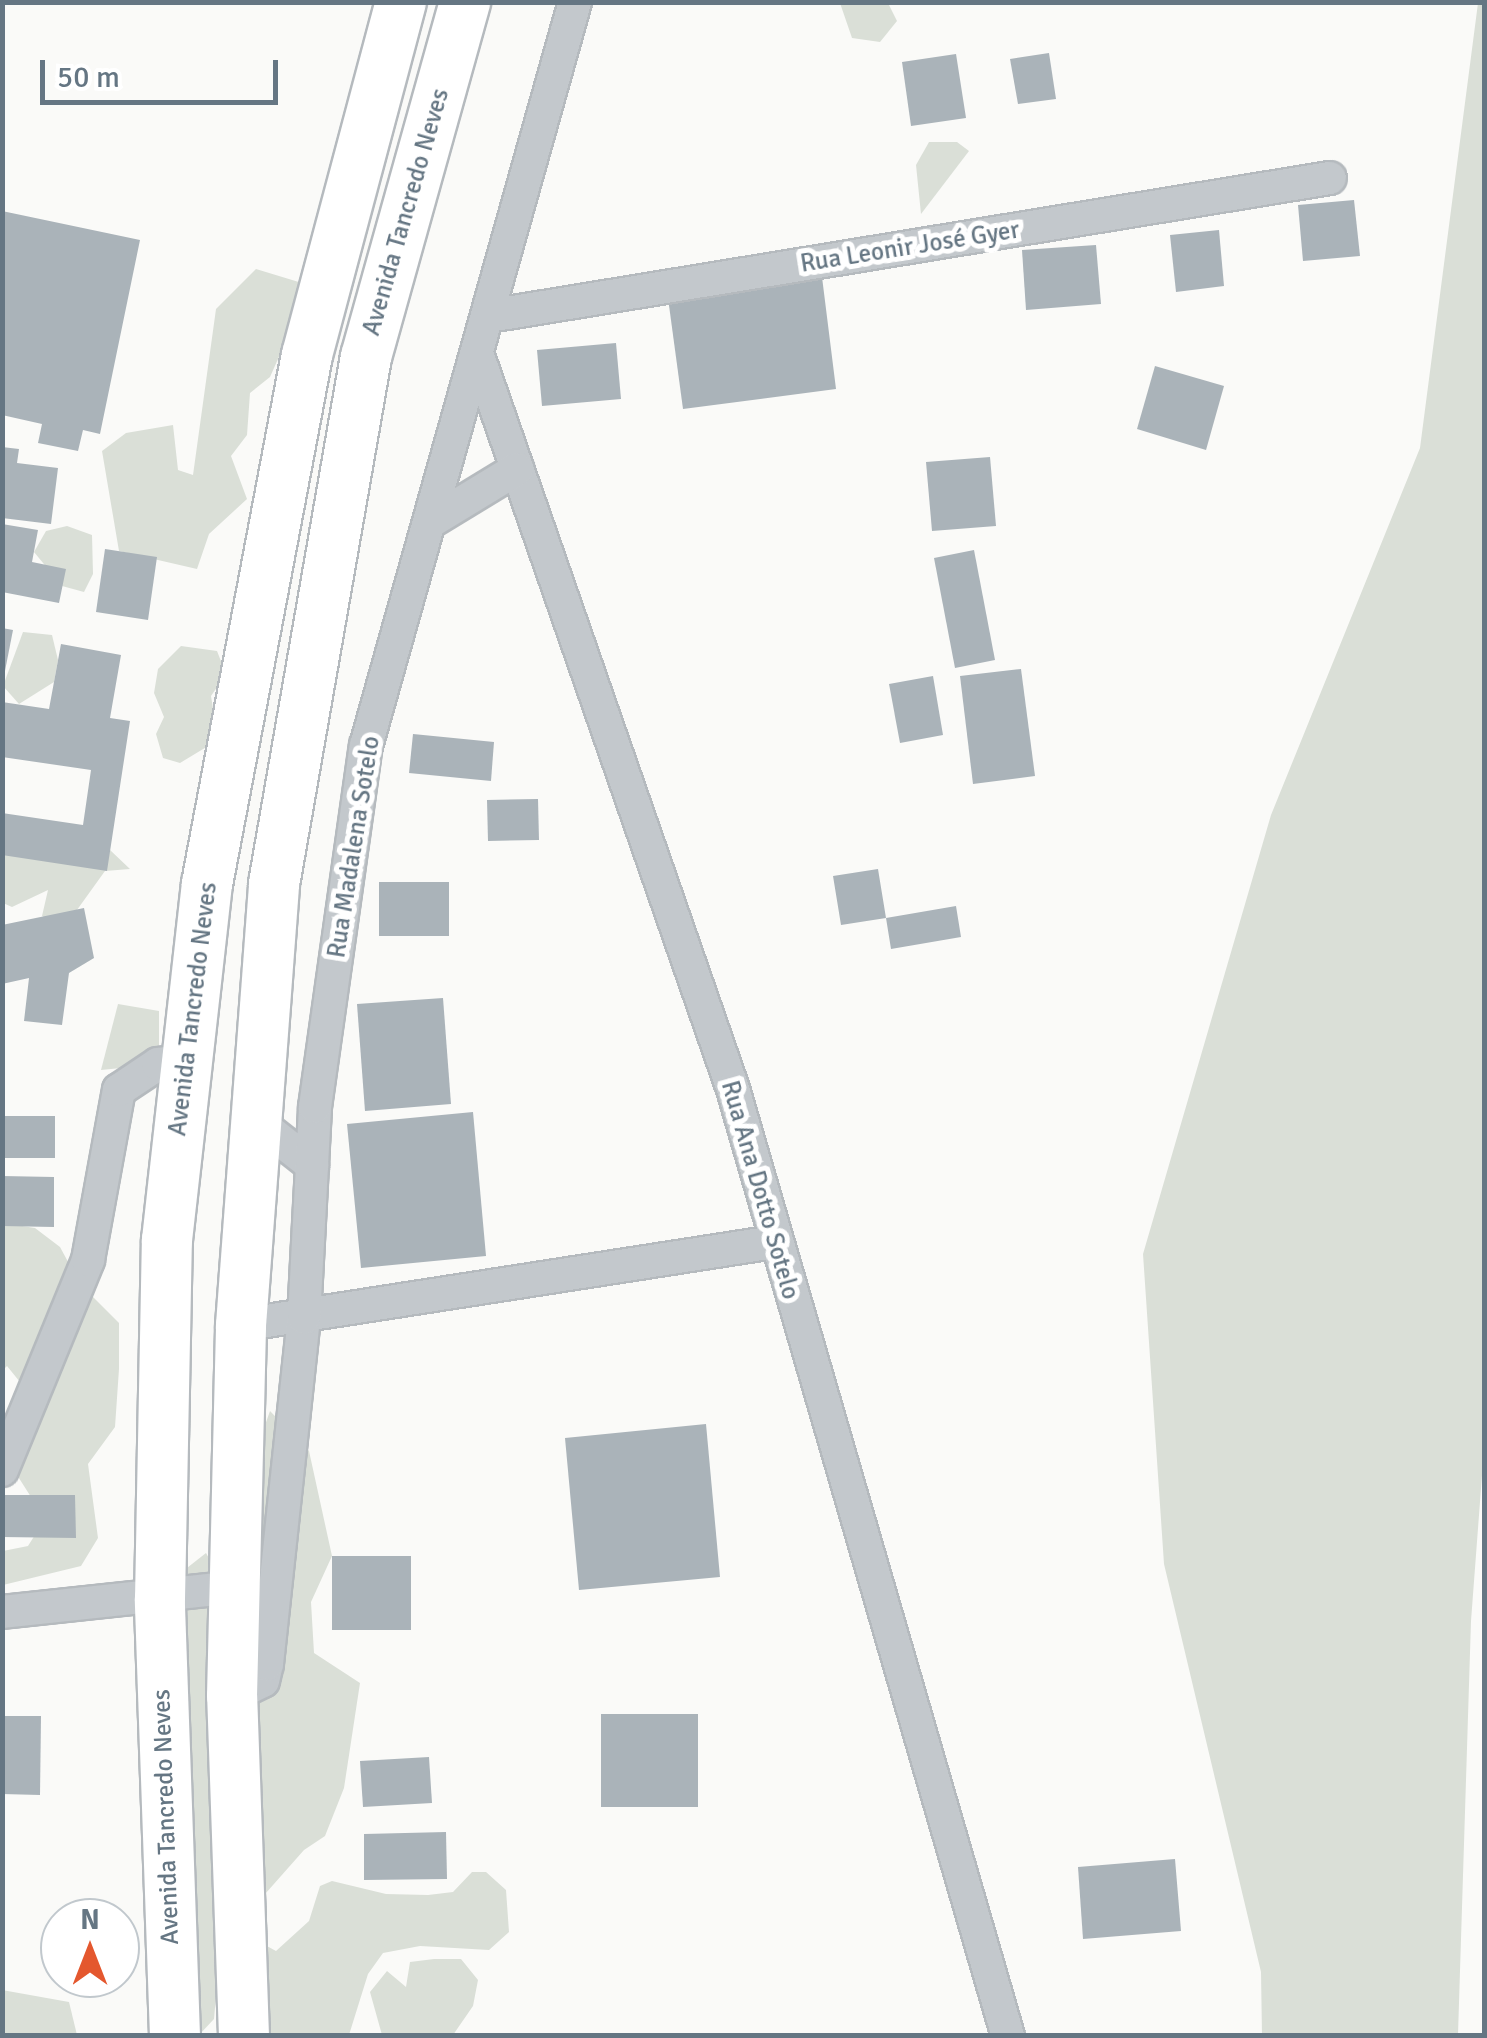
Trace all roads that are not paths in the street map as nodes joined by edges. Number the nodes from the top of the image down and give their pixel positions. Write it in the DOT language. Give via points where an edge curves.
graph roads {
  1 [pos="367,2"];
  2 [pos="401,2"];
  3 [pos="466,2"];
  4 [pos="574,2"];
  5 [pos="1330,178"];
  6 [pos="342,223"];
  7 [pos="489,316"];
  8 [pos="478,356"];
  9 [pos="517,469"];
  10 [pos="430,522"];
  11 [pos="187,1061"];
  12 [pos="255,1120"];
  13 [pos="312,1165"];
  14 [pos="774,1242"];
  15 [pos="304,1318"];
  16 [pos="241,1326"];
  17 [pos="2,1470"];
  18 [pos="235,1587"];
  19 [pos="160,1598"];
  20 [pos="2,1612"];
  21 [pos="232,1696"];
  22 [pos="174,2036"];
  23 [pos="244,2036"];
  24 [pos="1008,2036"];
  1 -- 6 [label="main road" via="361,59 336,157"];
  2 -- 6 [label="main road, Avenida Tancredo Neves"];
  3 -- 12 [label="main road, Avenida Tancredo Neves" via="366,357 274,884"];
  4 -- 7 [label="street, Rua Madalena Sotelo"];
  5 -- 7 [label="street, Rua Leonir José Gyer"];
  6 -- 11 [label="main road, Avenida Tancredo Neves" via="307,356 207,884"];
  7 -- 8 [label="street, Rua Madalena Sotelo"];
  8 -- 9 [label="street, Rua Ana Dotto Sotelo"];
  8 -- 10 [label="street, Rua Madalena Sotelo"];
  9 -- 10 [label="street"];
  9 -- 14 [label="street, Rua Ana Dotto Sotelo" via="733,1088"];
  10 -- 13 [label="street, Rua Madalena Sotelo" via="366,746"];
  11 -- 17 [label="street" via="158,1064 119,1090 88,1260"];
  11 -- 19 [label="main road, Avenida Tancredo Neves" via="167,1240"];
  12 -- 13 [label="street"];
  12 -- 16 [label="main road, Avenida Tancredo Neves"];
  13 -- 15 [label="street, Rua Madalena Sotelo"];
  14 -- 15 [label="street"];
  14 -- 24 [label="street, Rua Ana Dotto Sotelo"];
  15 -- 16 [label="street"];
  15 -- 21 [label="street, Rua Madalena Sotelo" via="268,1664 263,1681"];
  16 -- 18 [label="main road, Avenida Tancredo Neves"];
  18 -- 19 [label="street"];
  18 -- 21 [label="main road, Avenida Tancredo Neves"];
  19 -- 20 [label="street"];
  19 -- 22 [label="main road, Avenida Tancredo Neves"];
  21 -- 23 [label="main road, Avenida Tancredo Neves"];
}
